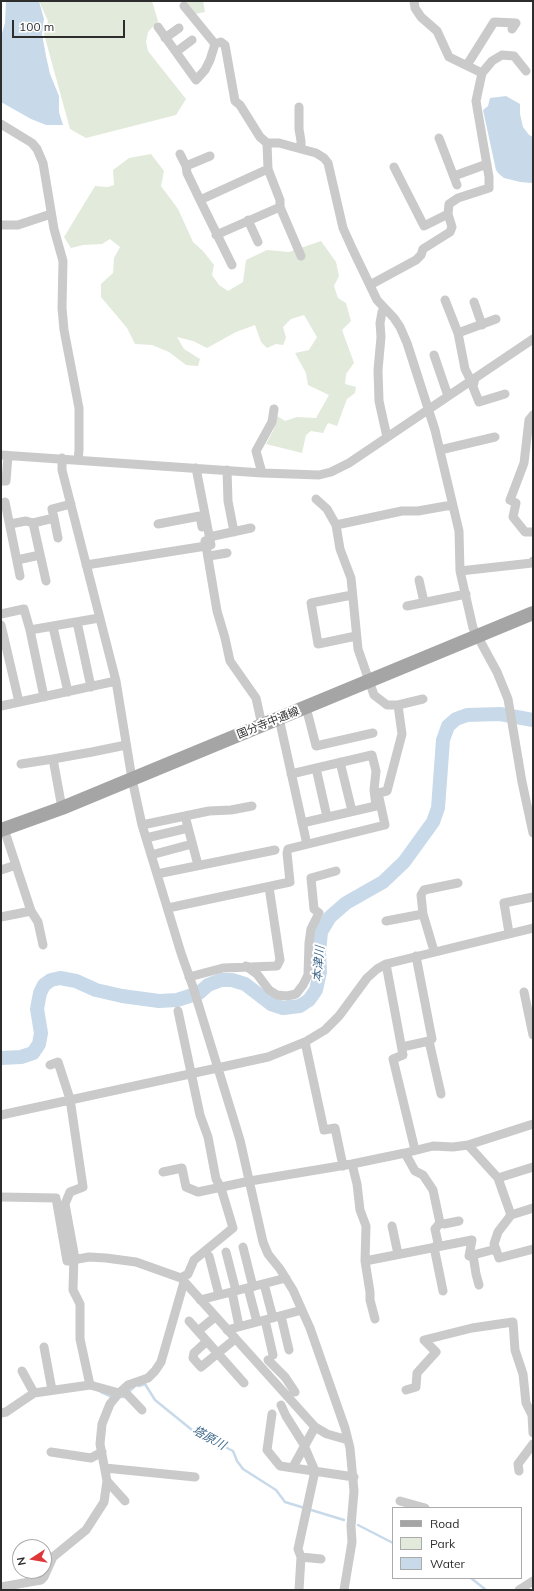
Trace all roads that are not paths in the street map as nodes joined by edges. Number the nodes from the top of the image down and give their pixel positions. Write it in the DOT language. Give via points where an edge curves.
graph roads {
  1 [pos="414,1"];
  2 [pos="184,6"];
  3 [pos="158,27"];
  4 [pos="179,28"];
  5 [pos="512,30"];
  6 [pos="166,38"];
  7 [pos="192,40"];
  8 [pos="215,44"];
  9 [pos="176,52"];
  10 [pos="467,65"];
  11 [pos="526,72"];
  12 [pos="482,73"];
  13 [pos="299,107"];
  14 [pos="1,124"];
  15 [pos="439,138"];
  16 [pos="267,142"];
  17 [pos="301,150"];
  18 [pos="180,154"];
  19 [pos="210,156"];
  20 [pos="487,164"];
  21 [pos="186,166"];
  22 [pos="394,167"];
  23 [pos="268,169"];
  24 [pos="200,200"];
  25 [pos="280,207"];
  26 [pos="51,214"];
  27 [pos="448,214"];
  28 [pos="248,220"];
  29 [pos="1,225"];
  30 [pos="216,235"];
  31 [pos="258,242"];
  32 [pos="301,256"];
  33 [pos="232,265"];
  34 [pos="370,285"];
  35 [pos="445,300"];
  36 [pos="474,302"];
  37 [pos="384,308"];
  38 [pos="496,319"];
  39 [pos="482,324"];
  40 [pos="458,333"];
  41 [pos="533,339"];
  42 [pos="434,355"];
  43 [pos="473,379"];
  44 [pos="505,394"];
  45 [pos="448,396"];
  46 [pos="274,409"];
  47 [pos="428,410"];
  48 [pos="533,415"];
  49 [pos="387,437"];
  50 [pos="495,437"];
  51 [pos="440,450"];
  52 [pos="4,455"];
  53 [pos="62,458"];
  54 [pos="78,460"];
  55 [pos="196,468"];
  56 [pos="227,470"];
  57 [pos="262,473"];
  58 [pos="1,481"];
  59 [pos="316,499"];
  60 [pos="5,502"];
  61 [pos="71,504"];
  62 [pos="453,506"];
  63 [pos="54,518"];
  64 [pos="33,523"];
  65 [pos="10,524"];
  66 [pos="158,524"];
  67 [pos="336,525"];
  68 [pos="251,528"];
  69 [pos="234,532"];
  70 [pos="533,532"];
  71 [pos="209,537"];
  72 [pos="58,538"];
  73 [pos="206,546"];
  74 [pos="227,553"];
  75 [pos="40,555"];
  76 [pos="209,556"];
  77 [pos="17,560"];
  78 [pos="533,561"];
  79 [pos="86,565"];
  80 [pos="460,571"];
  81 [pos="20,576"];
  82 [pos="419,580"];
  83 [pos="46,581"];
  84 [pos="466,594"];
  85 [pos="352,595"];
  86 [pos="424,602"];
  87 [pos="407,606"];
  88 [pos="533,613"];
  89 [pos="1,614"];
  90 [pos="100,618"];
  91 [pos="77,622"];
  92 [pos="1,624"];
  93 [pos="53,627"];
  94 [pos="30,630"];
  95 [pos="356,636"];
  96 [pos="477,636"];
  97 [pos="370,680"];
  98 [pos="116,681"];
  99 [pos="91,686"];
  100 [pos="68,692"];
  101 [pos="44,697"];
  102 [pos="423,699"];
  103 [pos="19,702"];
  104 [pos="398,705"];
  105 [pos="1,706"];
  106 [pos="306,707"];
  107 [pos="279,718"];
  108 [pos="262,725"];
  109 [pos="373,733"];
  110 [pos="126,744"];
  111 [pos="53,758"];
  112 [pos="340,762"];
  113 [pos="21,764"];
  114 [pos="316,768"];
  115 [pos="291,774"];
  116 [pos="132,780"];
  117 [pos="530,805"];
  118 [pos="252,806"];
  119 [pos="62,808"];
  120 [pos="352,812"];
  121 [pos="185,816"];
  122 [pos="327,817"];
  123 [pos="302,823"];
  124 [pos="142,825"];
  125 [pos="188,828"];
  126 [pos="2,829"];
  127 [pos="533,832"];
  128 [pos="146,838"];
  129 [pos="306,840"];
  130 [pos="192,844"];
  131 [pos="275,850"];
  132 [pos="151,855"];
  133 [pos="16,865"];
  134 [pos="198,865"];
  135 [pos="1,870"];
  136 [pos="336,871"];
  137 [pos="157,874"];
  138 [pos="458,883"];
  139 [pos="269,887"];
  140 [pos="533,897"];
  141 [pos="168,908"];
  142 [pos="31,911"];
  143 [pos="423,914"];
  144 [pos="1,917"];
  145 [pos="386,921"];
  146 [pos="533,928"];
  147 [pos="509,933"];
  148 [pos="43,945"];
  149 [pos="434,951"];
  150 [pos="416,956"];
  151 [pos="386,964"];
  152 [pos="246,966"];
  153 [pos="189,977"];
  154 [pos="524,992"];
  155 [pos="178,1011"];
  156 [pos="530,1036"];
  157 [pos="429,1041"];
  158 [pos="305,1042"];
  159 [pos="402,1047"];
  160 [pos="50,1065"];
  161 [pos="218,1068"];
  162 [pos="192,1074"];
  163 [pos="441,1094"];
  164 [pos="70,1100"];
  165 [pos="1,1115"];
  166 [pos="533,1124"];
  167 [pos="468,1145"];
  168 [pos="415,1150"];
  169 [pos="405,1153"];
  170 [pos="347,1165"];
  171 [pos="533,1167"];
  172 [pos="163,1172"];
  173 [pos="498,1178"];
  174 [pos="250,1181"];
  175 [pos="221,1188"];
  176 [pos="1,1197"];
  177 [pos="533,1208"];
  178 [pos="511,1215"];
  179 [pos="459,1221"];
  180 [pos="440,1223"];
  181 [pos="392,1226"];
  182 [pos="436,1245"];
  183 [pos="243,1247"];
  184 [pos="496,1249"];
  185 [pos="533,1249"];
  186 [pos="226,1252"];
  187 [pos="398,1254"];
  188 [pos="473,1255"];
  189 [pos="209,1256"];
  190 [pos="74,1260"];
  191 [pos="365,1261"];
  192 [pos="286,1278"];
  193 [pos="182,1280"];
  194 [pos="264,1284"];
  195 [pos="479,1285"];
  196 [pos="251,1287"];
  197 [pos="234,1291"];
  198 [pos="444,1291"];
  199 [pos="219,1295"];
  200 [pos="200,1300"];
  201 [pos="302,1310"];
  202 [pos="215,1317"];
  203 [pos="269,1319"];
  204 [pos="375,1319"];
  205 [pos="189,1321"];
  206 [pos="239,1326"];
  207 [pos="227,1330"];
  208 [pos="198,1331"];
  209 [pos="235,1339"];
  210 [pos="207,1342"];
  211 [pos="44,1347"];
  212 [pos="289,1350"];
  213 [pos="218,1354"];
  214 [pos="22,1371"];
  215 [pos="244,1383"];
  216 [pos="90,1385"];
  217 [pos="52,1390"];
  218 [pos="406,1390"];
  219 [pos="123,1392"];
  220 [pos="295,1392"];
  221 [pos="34,1393"];
  222 [pos="281,1405"];
  223 [pos="142,1410"];
  224 [pos="1,1413"];
  225 [pos="272,1414"];
  226 [pos="315,1427"];
  227 [pos="533,1433"];
  228 [pos="348,1440"];
  229 [pos="533,1444"];
  230 [pos="304,1446"];
  231 [pos="51,1452"];
  232 [pos="102,1452"];
  233 [pos="105,1468"];
  234 [pos="293,1468"];
  235 [pos="315,1471"];
  236 [pos="519,1471"];
  237 [pos="354,1476"];
  238 [pos="195,1477"];
  239 [pos="107,1482"];
  240 [pos="124,1501"];
  241 [pos="400,1501"];
  242 [pos="421,1507"];
  243 [pos="301,1557"];
  244 [pos="321,1559"];
  245 [pos="533,1581"];
  246 [pos="1,1587"];
  247 [pos="299,1590"];
  248 [pos="344,1590"];
  249 [pos="518,1590"];
  1 -- 10 [label="street" via="421,17 437,31 449,57"];
  2 -- 8 [label="street"];
  3 -- 6 [label="street"];
  4 -- 6 [label="street"];
  5 -- 10 [label="street" via="516,23 494,22"];
  6 -- 9 [label="street"];
  7 -- 9 [label="street"];
  8 -- 9 [label="street" via="210,60 196,80"];
  8 -- 16 [label="street" via="221,42 225,45 235,101 260,137"];
  10 -- 12 [label="street"];
  11 -- 12 [label="street" via="514,56 502,55 492,61"];
  12 -- 20 [label="street" via="476,101"];
  13 -- 17 [label="street"];
  14 -- 26 [label="street" via="32,143 37,149 45,168"];
  15 -- 20 [label="street" via="456,181"];
  16 -- 17 [label="street"];
  16 -- 23 [label="street"];
  17 -- 34 [label="street" via="316,153 328,164 343,228"];
  18 -- 21 [label="street"];
  19 -- 21 [label="street"];
  20 -- 27 [label="street" via="489,188 458,198 449,204"];
  21 -- 24 [label="street"];
  22 -- 27 [label="street" via="424,226"];
  23 -- 24 [label="street"];
  23 -- 25 [label="street" via="280,200"];
  24 -- 30 [label="street"];
  25 -- 28 [label="street"];
  25 -- 32 [label="street"];
  26 -- 29 [label="street" via="18,225"];
  26 -- 54 [label="street" via="63,261 64,330 79,408"];
  27 -- 34 [label="street" via="452,227 450,232 423,250 416,260"];
  28 -- 30 [label="street"];
  28 -- 31 [label="street"];
  30 -- 33 [label="street"];
  34 -- 37 [label="street"];
  35 -- 40 [label="street"];
  36 -- 39 [label="street"];
  37 -- 47 [label="street" via="400,327 407,343"];
  37 -- 49 [label="street" via="380,323 378,370 379,401"];
  38 -- 39 [label="street"];
  39 -- 40 [label="street"];
  40 -- 43 [label="street" via="465,369"];
  41 -- 43 [label="street"];
  42 -- 45 [label="street"];
  43 -- 44 [label="street" via="473,387 479,402"];
  43 -- 45 [label="street"];
  45 -- 47 [label="street"];
  46 -- 57 [label="street" via="272,422 256,451"];
  47 -- 49 [label="street"];
  47 -- 51 [label="street"];
  48 -- 70 [label="street" via="529,420 524,463 510,500 516,503 513,517 525,532"];
  49 -- 57 [label="street" via="331,472 319,475"];
  50 -- 51 [label="street"];
  51 -- 62 [label="street"];
  52 -- 53 [label="street"];
  52 -- 58 [label="street" via="6,481"];
  53 -- 54 [label="street"];
  53 -- 61 [label="street" via="62,470"];
  54 -- 55 [label="street"];
  55 -- 56 [label="street"];
  55 -- 71 [label="street"];
  56 -- 57 [label="street"];
  56 -- 69 [label="street" via="228,501"];
  59 -- 67 [label="street" via="327,509"];
  60 -- 65 [label="street"];
  61 -- 63 [label="street" via="52,509"];
  61 -- 79 [label="street"];
  62 -- 67 [label="street" via="402,511"];
  62 -- 80 [label="street" via="459,531"];
  63 -- 64 [label="street"];
  63 -- 72 [label="street"];
  64 -- 65 [label="street" via="26,520"];
  64 -- 75 [label="street"];
  65 -- 77 [label="street"];
  66 -- 73 [label="street" via="200,516"];
  67 -- 85 [label="street" via="340,549 351,578"];
  68 -- 69 [label="street"];
  69 -- 71 [label="street"];
  71 -- 73 [label="street" via="211,546"];
  73 -- 76 [label="street"];
  73 -- 79 [label="street"];
  74 -- 76 [label="street"];
  75 -- 77 [label="street"];
  75 -- 83 [label="street"];
  76 -- 108 [label="street" via="217,611 230,661 256,698"];
  77 -- 81 [label="street"];
  78 -- 80 [label="street"];
  79 -- 90 [label="street"];
  80 -- 84 [label="street"];
  82 -- 86 [label="street"];
  84 -- 86 [label="street"];
  84 -- 96 [label="street"];
  85 -- 95 [label="street"];
  85 -- 95 [label="street" via="311,603 318,644"];
  86 -- 87 [label="street"];
  88 -- 96 [label="main road, 国分寺中通線"];
  89 -- 94 [label="street" via="24,609"];
  90 -- 91 [label="street"];
  90 -- 98 [label="street"];
  91 -- 93 [label="street"];
  91 -- 99 [label="street"];
  92 -- 103 [label="street"];
  93 -- 94 [label="street"];
  93 -- 100 [label="street"];
  94 -- 101 [label="street"];
  95 -- 97 [label="street" via="358,649"];
  96 -- 97 [label="main road, 国分寺中通線"];
  96 -- 117 [label="street" via="497,672 509,707"];
  97 -- 104 [label="street" via="374,695 387,705"];
  97 -- 106 [label="main road, 国分寺中通線"];
  98 -- 99 [label="street"];
  98 -- 110 [label="street"];
  99 -- 100 [label="street"];
  100 -- 101 [label="street"];
  101 -- 103 [label="street"];
  102 -- 104 [label="street"];
  103 -- 105 [label="street"];
  104 -- 139 [label="street" via="402,734 387,791 378,793 384,825 288,849 290,882"];
  106 -- 107 [label="main road, 国分寺中通線"];
  106 -- 109 [label="street" via="316,746"];
  107 -- 108 [label="main road, 国分寺中通線"];
  107 -- 115 [label="street"];
  108 -- 116 [label="main road, 国分寺中通線"];
  110 -- 111 [label="street"];
  110 -- 116 [label="street"];
  111 -- 113 [label="street"];
  111 -- 119 [label="street"];
  112 -- 114 [label="street"];
  112 -- 120 [label="street"];
  112 -- 120 [label="street" via="372,755 376,771 376,806"];
  114 -- 115 [label="street"];
  114 -- 122 [label="street"];
  115 -- 123 [label="street"];
  116 -- 119 [label="main road, 国分寺中通線"];
  116 -- 124 [label="street"];
  117 -- 127 [label="street"];
  118 -- 121 [label="street"];
  119 -- 126 [label="main road, 国分寺中通線"];
  120 -- 122 [label="street"];
  121 -- 124 [label="street"];
  121 -- 125 [label="street"];
  122 -- 123 [label="street"];
  123 -- 129 [label="street"];
  124 -- 128 [label="street"];
  125 -- 128 [label="street"];
  125 -- 130 [label="street"];
  126 -- 133 [label="street"];
  128 -- 132 [label="street"];
  130 -- 132 [label="street"];
  130 -- 134 [label="street"];
  131 -- 134 [label="street"];
  132 -- 137 [label="street"];
  133 -- 135 [label="street"];
  133 -- 142 [label="street"];
  134 -- 137 [label="street"];
  136 -- 152 [label="street" via="311,878 314,909 320,913 311,929 308,975 296,994 277,995"];
  137 -- 141 [label="street"];
  138 -- 143 [label="street" via="424,890 421,895"];
  139 -- 141 [label="street"];
  139 -- 152 [label="street" via="280,960 277,966"];
  140 -- 147 [label="street" via="504,904"];
  141 -- 153 [label="street"];
  142 -- 144 [label="street"];
  142 -- 148 [label="street" via="38,922"];
  143 -- 145 [label="street"];
  143 -- 149 [label="street"];
  146 -- 147 [label="street"];
  147 -- 149 [label="street"];
  149 -- 150 [label="street"];
  150 -- 151 [label="street"];
  150 -- 157 [label="street" via="432,1039"];
  151 -- 158 [label="street" via="367,978 325,1030"];
  151 -- 159 [label="street"];
  152 -- 153 [label="street" via="223,968"];
  153 -- 161 [label="street"];
  154 -- 156 [label="street"];
  155 -- 162 [label="street"];
  157 -- 159 [label="street"];
  157 -- 163 [label="street"];
  158 -- 161 [label="street" via="268,1057"];
  158 -- 170 [label="street" via="324,1130 336,1128"];
  159 -- 168 [label="street" via="403,1055 393,1058"];
  160 -- 164 [label="street" via="58,1062"];
  161 -- 162 [label="street"];
  161 -- 174 [label="street"];
  162 -- 164 [label="street"];
  162 -- 175 [label="street" via="216,1179"];
  164 -- 165 [label="street"];
  164 -- 190 [label="street" via="83,1187 70,1192 65,1204"];
  166 -- 167 [label="street"];
  167 -- 168 [label="street" via="433,1146"];
  167 -- 173 [label="street"];
  168 -- 169 [label="street"];
  169 -- 170 [label="street"];
  169 -- 180 [label="street" via="415,1171 423,1175 434,1190"];
  170 -- 174 [label="street"];
  170 -- 191 [label="street" via="357,1184 360,1210 366,1226"];
  171 -- 173 [label="street"];
  172 -- 175 [label="street" via="182,1168 186,1187 198,1192"];
  173 -- 178 [label="street"];
  174 -- 175 [label="street"];
  174 -- 192 [label="street" via="263,1242 268,1254"];
  175 -- 193 [label="street" via="233,1228 194,1260 188,1274"];
  176 -- 190 [label="street" via="56,1198 67,1261"];
  177 -- 178 [label="street"];
  178 -- 184 [label="street" via="498,1232 494,1244"];
  179 -- 180 [label="street"];
  180 -- 182 [label="street" via="436,1229"];
  181 -- 187 [label="street"];
  182 -- 187 [label="street"];
  182 -- 188 [label="street" via="472,1240 469,1256"];
  182 -- 198 [label="street"];
  183 -- 196 [label="street"];
  184 -- 185 [label="street" via="499,1258"];
  184 -- 188 [label="street"];
  186 -- 197 [label="street"];
  187 -- 191 [label="street"];
  188 -- 195 [label="street"];
  189 -- 199 [label="street"];
  190 -- 193 [label="street" via="100,1257 136,1262"];
  190 -- 216 [label="street" via="73,1290 80,1304 80,1339"];
  191 -- 204 [label="street"];
  192 -- 194 [label="street"];
  192 -- 201 [label="street"];
  193 -- 200 [label="street"];
  193 -- 219 [label="street" via="161,1362 148,1378 128,1385"];
  194 -- 196 [label="street"];
  194 -- 203 [label="street"];
  196 -- 197 [label="street"];
  196 -- 203 [label="street"];
  197 -- 199 [label="street"];
  197 -- 206 [label="street"];
  199 -- 200 [label="street"];
  200 -- 202 [label="street"];
  201 -- 203 [label="street"];
  201 -- 228 [label="street" via="318,1349"];
  202 -- 207 [label="street"];
  202 -- 208 [label="street"];
  203 -- 206 [label="street"];
  203 -- 212 [label="street"];
  203 -- 220 [label="street" via="270,1357"];
  205 -- 208 [label="street"];
  206 -- 207 [label="street"];
  207 -- 209 [label="street"];
  208 -- 210 [label="street"];
  209 -- 213 [label="street"];
  209 -- 226 [label="street"];
  210 -- 213 [label="street"];
  210 -- 213 [label="street" via="194,1353 193,1358 201,1368"];
  211 -- 217 [label="street"];
  213 -- 215 [label="street"];
  214 -- 221 [label="street"];
  216 -- 217 [label="street"];
  216 -- 219 [label="street"];
  217 -- 221 [label="street"];
  218 -- 227 [label="street" via="416,1387 417,1373 436,1352 424,1340 472,1328 513,1322 526,1403 532,1415"];
  219 -- 223 [label="street"];
  219 -- 232 [label="street" via="110,1404 102,1424"];
  221 -- 224 [label="street"];
  222 -- 230 [label="street"];
  225 -- 234 [label="street" via="266,1450 280,1466"];
  226 -- 228 [label="street" via="327,1434"];
  226 -- 230 [label="street"];
  228 -- 237 [label="street"];
  229 -- 236 [label="street" via="518,1464"];
  230 -- 234 [label="street"];
  230 -- 235 [label="street"];
  231 -- 232 [label="street" via="90,1458"];
  232 -- 233 [label="street"];
  233 -- 238 [label="street"];
  233 -- 239 [label="street"];
  234 -- 235 [label="street"];
  235 -- 237 [label="street"];
  235 -- 243 [label="street" via="298,1549"];
  237 -- 248 [label="street" via="352,1542"];
  239 -- 240 [label="street"];
  239 -- 246 [label="street" via="104,1502 86,1530 53,1557 41,1580"];
  241 -- 242 [label="street"];
  243 -- 244 [label="street"];
  243 -- 247 [label="street"];
  245 -- 249 [label="street"];
}
